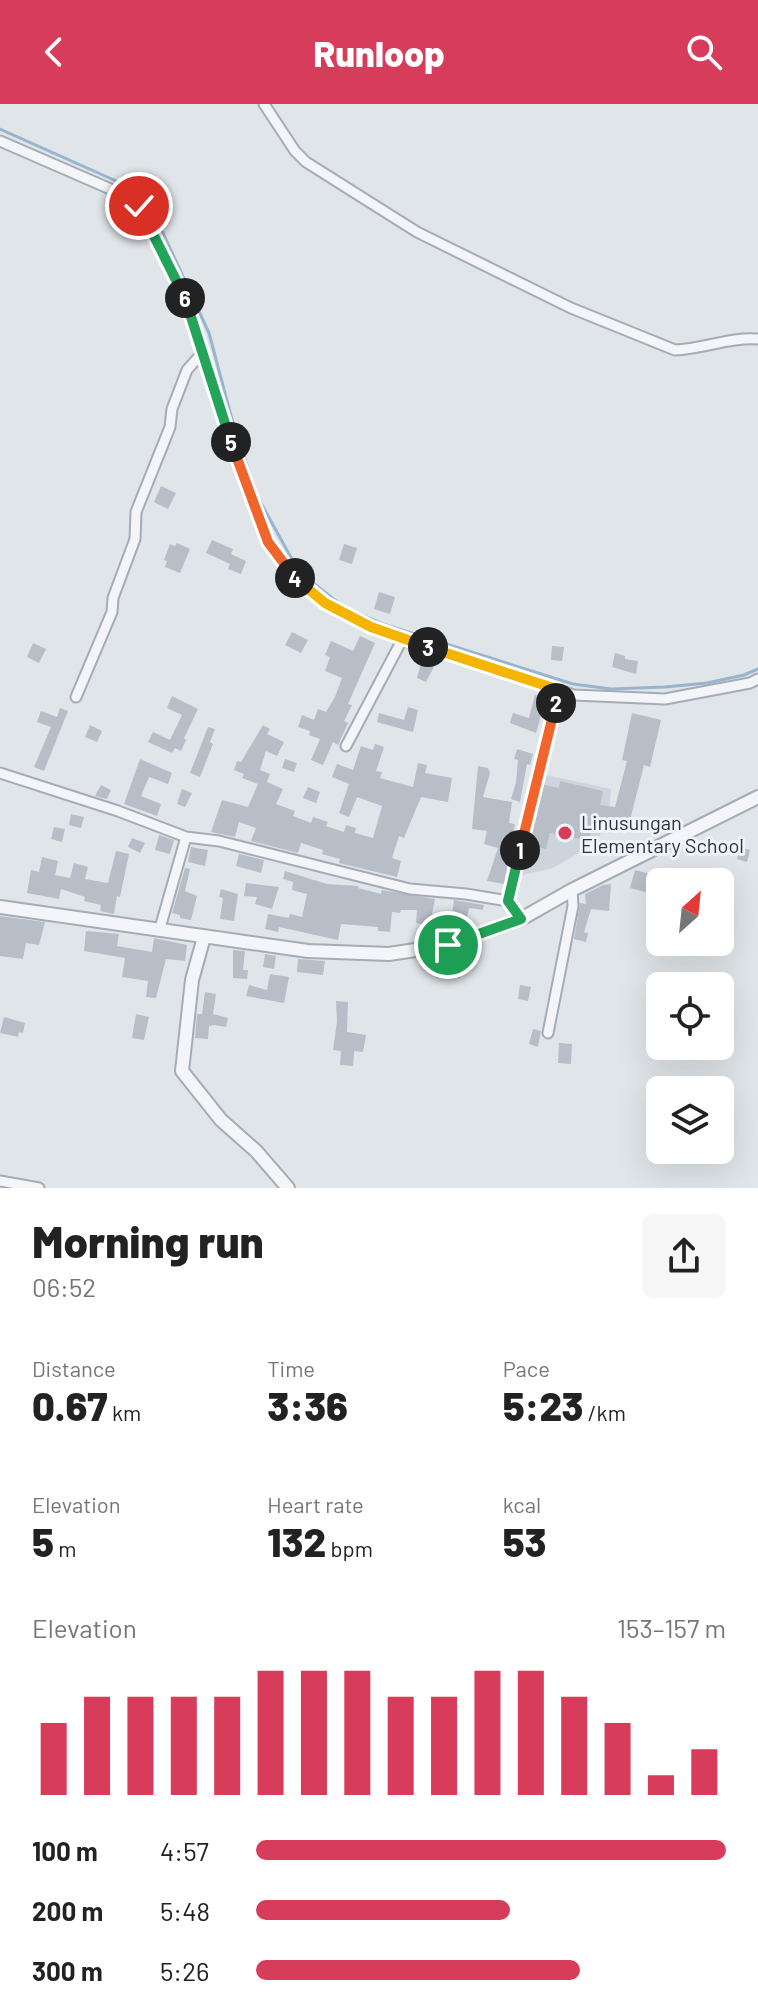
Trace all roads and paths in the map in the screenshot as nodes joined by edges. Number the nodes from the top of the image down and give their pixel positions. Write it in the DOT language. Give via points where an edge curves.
graph roads {
  1 [pos="264,104"];
  2 [pos="0,141"];
  3 [pos="758,339"];
  4 [pos="203,352"];
  5 [pos="402,640"];
  6 [pos="758,679"];
  7 [pos="559,690"];
  8 [pos="76,697"];
  9 [pos="346,746"];
  10 [pos="0,773"];
  11 [pos="758,797"];
  12 [pos="186,837"];
  13 [pos="572,890"];
  14 [pos="508,901"];
  15 [pos="0,907"];
  16 [pos="521,919"];
  17 [pos="160,928"];
  18 [pos="204,937"];
  19 [pos="548,1033"];
  20 [pos="0,1181"];
  21 [pos="39,1188"];
  22 [pos="288,1188"];
  1 -- 3 [label="street" via="295,151 322,173 417,232 571,308 675,350"];
  2 -- 4 [label="street" via="139,206 188,305"];
  4 -- 5 [label="street" via="268,542 293,576 325,603"];
  4 -- 8 [label="street" via="180,385 170,427 136,512 135,539 112,612"];
  5 -- 7 [label="street"];
  5 -- 9 [label="street"];
  6 -- 7 [label="street" via="665,699"];
  7 -- 14 [label="street"];
  10 -- 12 [label="street"];
  11 -- 13 [label="street"];
  12 -- 14 [label="street" via="410,889"];
  12 -- 17 [label="street"];
  13 -- 16 [label="street"];
  13 -- 19 [label="street"];
  14 -- 16 [label="street"];
  15 -- 17 [label="street"];
  16 -- 18 [label="street" via="448,945 389,954 308,951"];
  17 -- 18 [label="street"];
  18 -- 22 [label="street" via="192,980 182,1071"];
  20 -- 21 [label="street"];
}
